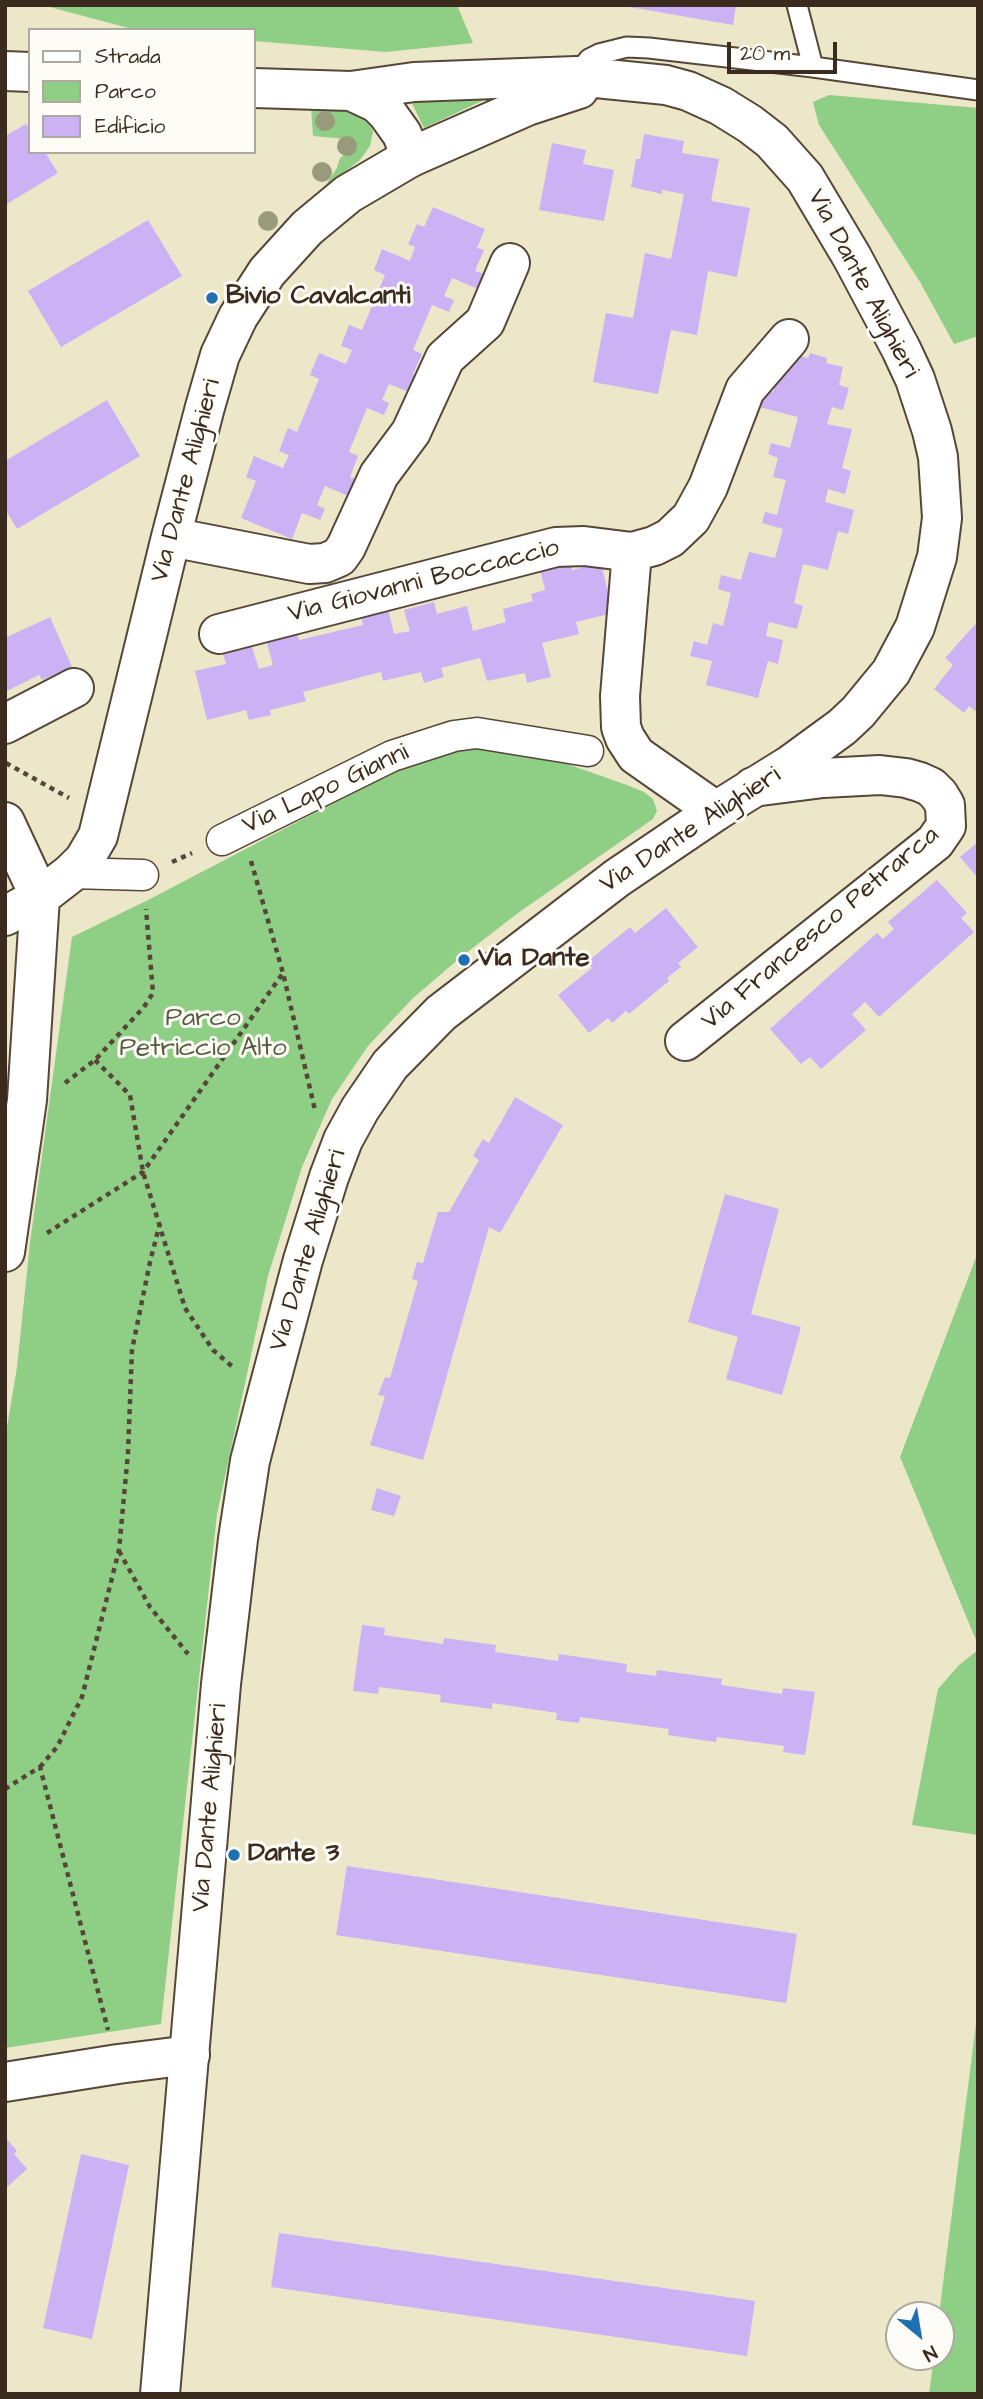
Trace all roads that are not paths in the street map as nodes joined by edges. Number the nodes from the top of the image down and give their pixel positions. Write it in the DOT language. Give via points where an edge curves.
graph roads {
  1 [pos="797,5"];
  2 [pos="813,66"];
  3 [pos="5,71"];
  4 [pos="28,72"];
  5 [pos="576,76"];
  6 [pos="642,83"];
  7 [pos="256,88"];
  8 [pos="978,90"];
  9 [pos="351,91"];
  10 [pos="411,157"];
  11 [pos="510,263"];
  12 [pos="789,339"];
  13 [pos="171,537"];
  14 [pos="632,552"];
  15 [pos="219,634"];
  16 [pos="74,688"];
  17 [pos="5,724"];
  18 [pos="588,751"];
  19 [pos="753,787"];
  20 [pos="716,811"];
  21 [pos="5,822"];
  22 [pos="232,835"];
  23 [pos="71,873"];
  24 [pos="143,875"];
  25 [pos="40,897"];
  26 [pos="5,916"];
  27 [pos="685,1041"];
  28 [pos="5,1252"];
  29 [pos="190,2055"];
  30 [pos="5,2082"];
  31 [pos="160,2394"];
  1 -- 2 [label="lane"];
  2 -- 5 [label="lane" via="627,47 589,59"];
  2 -- 8 [label="lane"];
  3 -- 4 [label="street"];
  5 -- 6 [label="street, Via Dante Alighieri"];
  5 -- 9 [label="street, Via Dante Alighieri" via="414,82"];
  6 -- 10 [label="street, Via Dante Alighieri" via="579,89 546,99"];
  6 -- 19 [label="street, Via Dante Alighieri" via="688,91 721,106 772,141 797,169 829,216 901,349 938,457 939,547 925,601 905,649 872,697 842,727"];
  7 -- 9 [label="street, Via Dante Alighieri"];
  9 -- 10 [label="street, Via Dante Alighieri" via="387,113"];
  10 -- 13 [label="street, Via Dante Alighieri" via="348,194 307,228 267,272 238,317 215,371"];
  11 -- 13 [label="street" via="485,322 445,358 411,432 383,468 339,557 309,564"];
  12 -- 14 [label="street, Via Giovanni Boccaccio" via="745,390 708,487 691,517 670,537"];
  13 -- 23 [label="street, Via Dante Alighieri" via="103,823 92,848"];
  14 -- 15 [label="street, Via Giovanni Boccaccio" via="556,547"];
  14 -- 20 [label="street" via="621,727 636,755"];
  16 -- 17 [label="street"];
  18 -- 22 [label="street, Via Lapo Gianni" via="477,733 454,736 392,756"];
  19 -- 20 [label="street, Via Dante Alighieri"];
  19 -- 27 [label="street, Via Francesco Petrarca" via="823,778 906,778 939,795 945,805 946,826 934,842"];
  20 -- 29 [label="street, Via Dante Alighieri" via="617,878 441,1013 390,1065 343,1140 303,1260 244,1494 221,1684"];
  21 -- 25 [label="street"];
  23 -- 24 [label="street"];
  23 -- 25 [label="street, Via Dante Alighieri"];
  25 -- 26 [label="street, Via Dante Alighieri"];
  25 -- 28 [label="street" via="27,1100"];
  29 -- 30 [label="street"];
  29 -- 31 [label="street, Via Dante Alighieri"];
}
